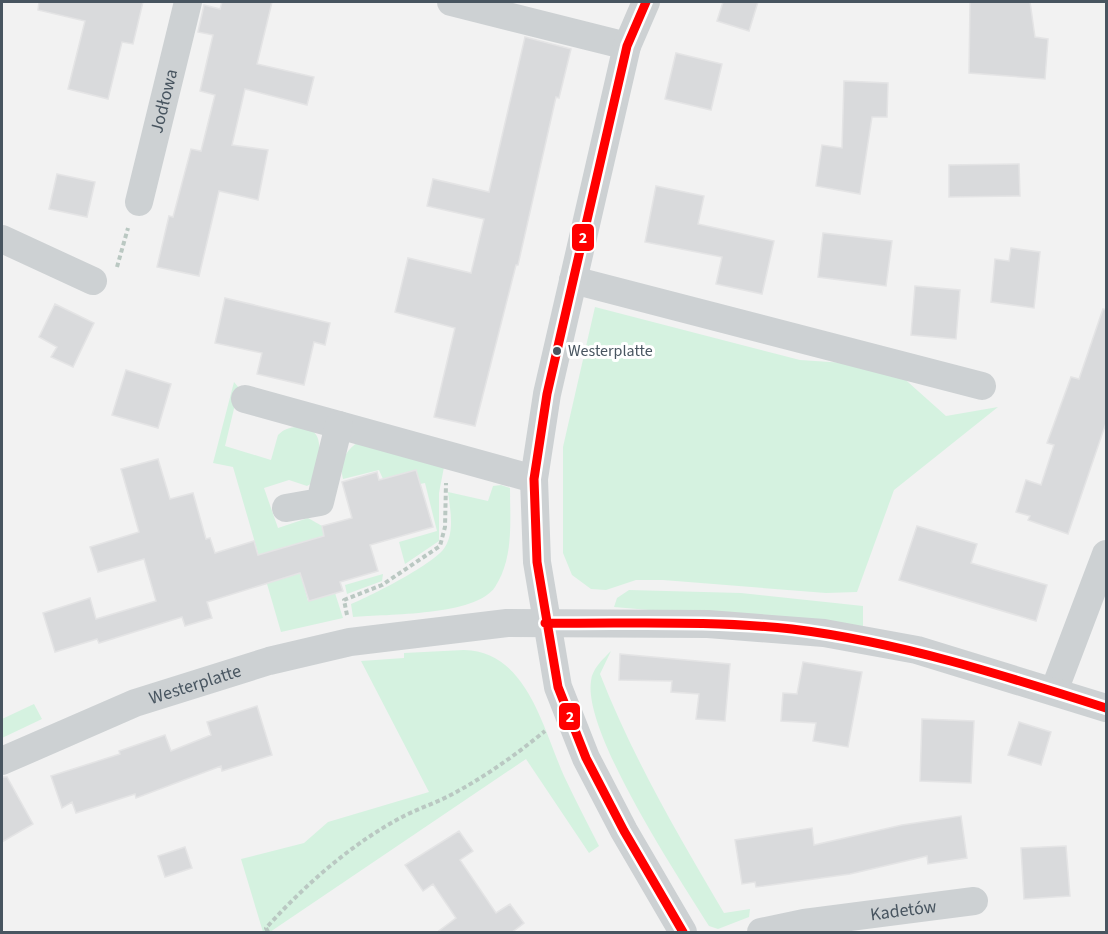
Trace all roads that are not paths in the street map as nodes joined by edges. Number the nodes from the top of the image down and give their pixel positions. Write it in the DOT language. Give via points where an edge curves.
graph roads {
  1 [pos="188,2"];
  2 [pos="451,2"];
  3 [pos="645,2"];
  4 [pos="627,46"];
  5 [pos="139,202"];
  6 [pos="2,239"];
  7 [pos="573,280"];
  8 [pos="93,281"];
  9 [pos="982,386"];
  10 [pos="245,399"];
  11 [pos="339,425"];
  12 [pos="534,479"];
  13 [pos="286,508"];
  14 [pos="1107,554"];
  15 [pos="545,623"];
  16 [pos="1054,691"];
  17 [pos="1107,708"];
  18 [pos="2,761"];
  19 [pos="974,901"];
  20 [pos="683,933"];
  21 [pos="761,933"];
  1 -- 5 [label="street, Jodłowa"];
  2 -- 4 [label="street"];
  3 -- 4 [label="street"];
  4 -- 7 [label="street"];
  6 -- 8 [label="street"];
  7 -- 9 [label="street"];
  7 -- 12 [label="street"];
  10 -- 11 [label="street"];
  11 -- 12 [label="street"];
  11 -- 13 [label="street" via="320,502"];
  12 -- 15 [label="street" via="537,562"];
  14 -- 16 [label="street"];
  15 -- 16 [label="street, Westerplatte" via="708,624 824,633 917,650"];
  15 -- 18 [label="street, Westerplatte" via="507,623 354,642 269,661 135,703"];
  15 -- 20 [label="street" via="558,687 586,758"];
  16 -- 17 [label="street, Westerplatte"];
  19 -- 21 [label="street, Kadetów" via="804,923"];
}
